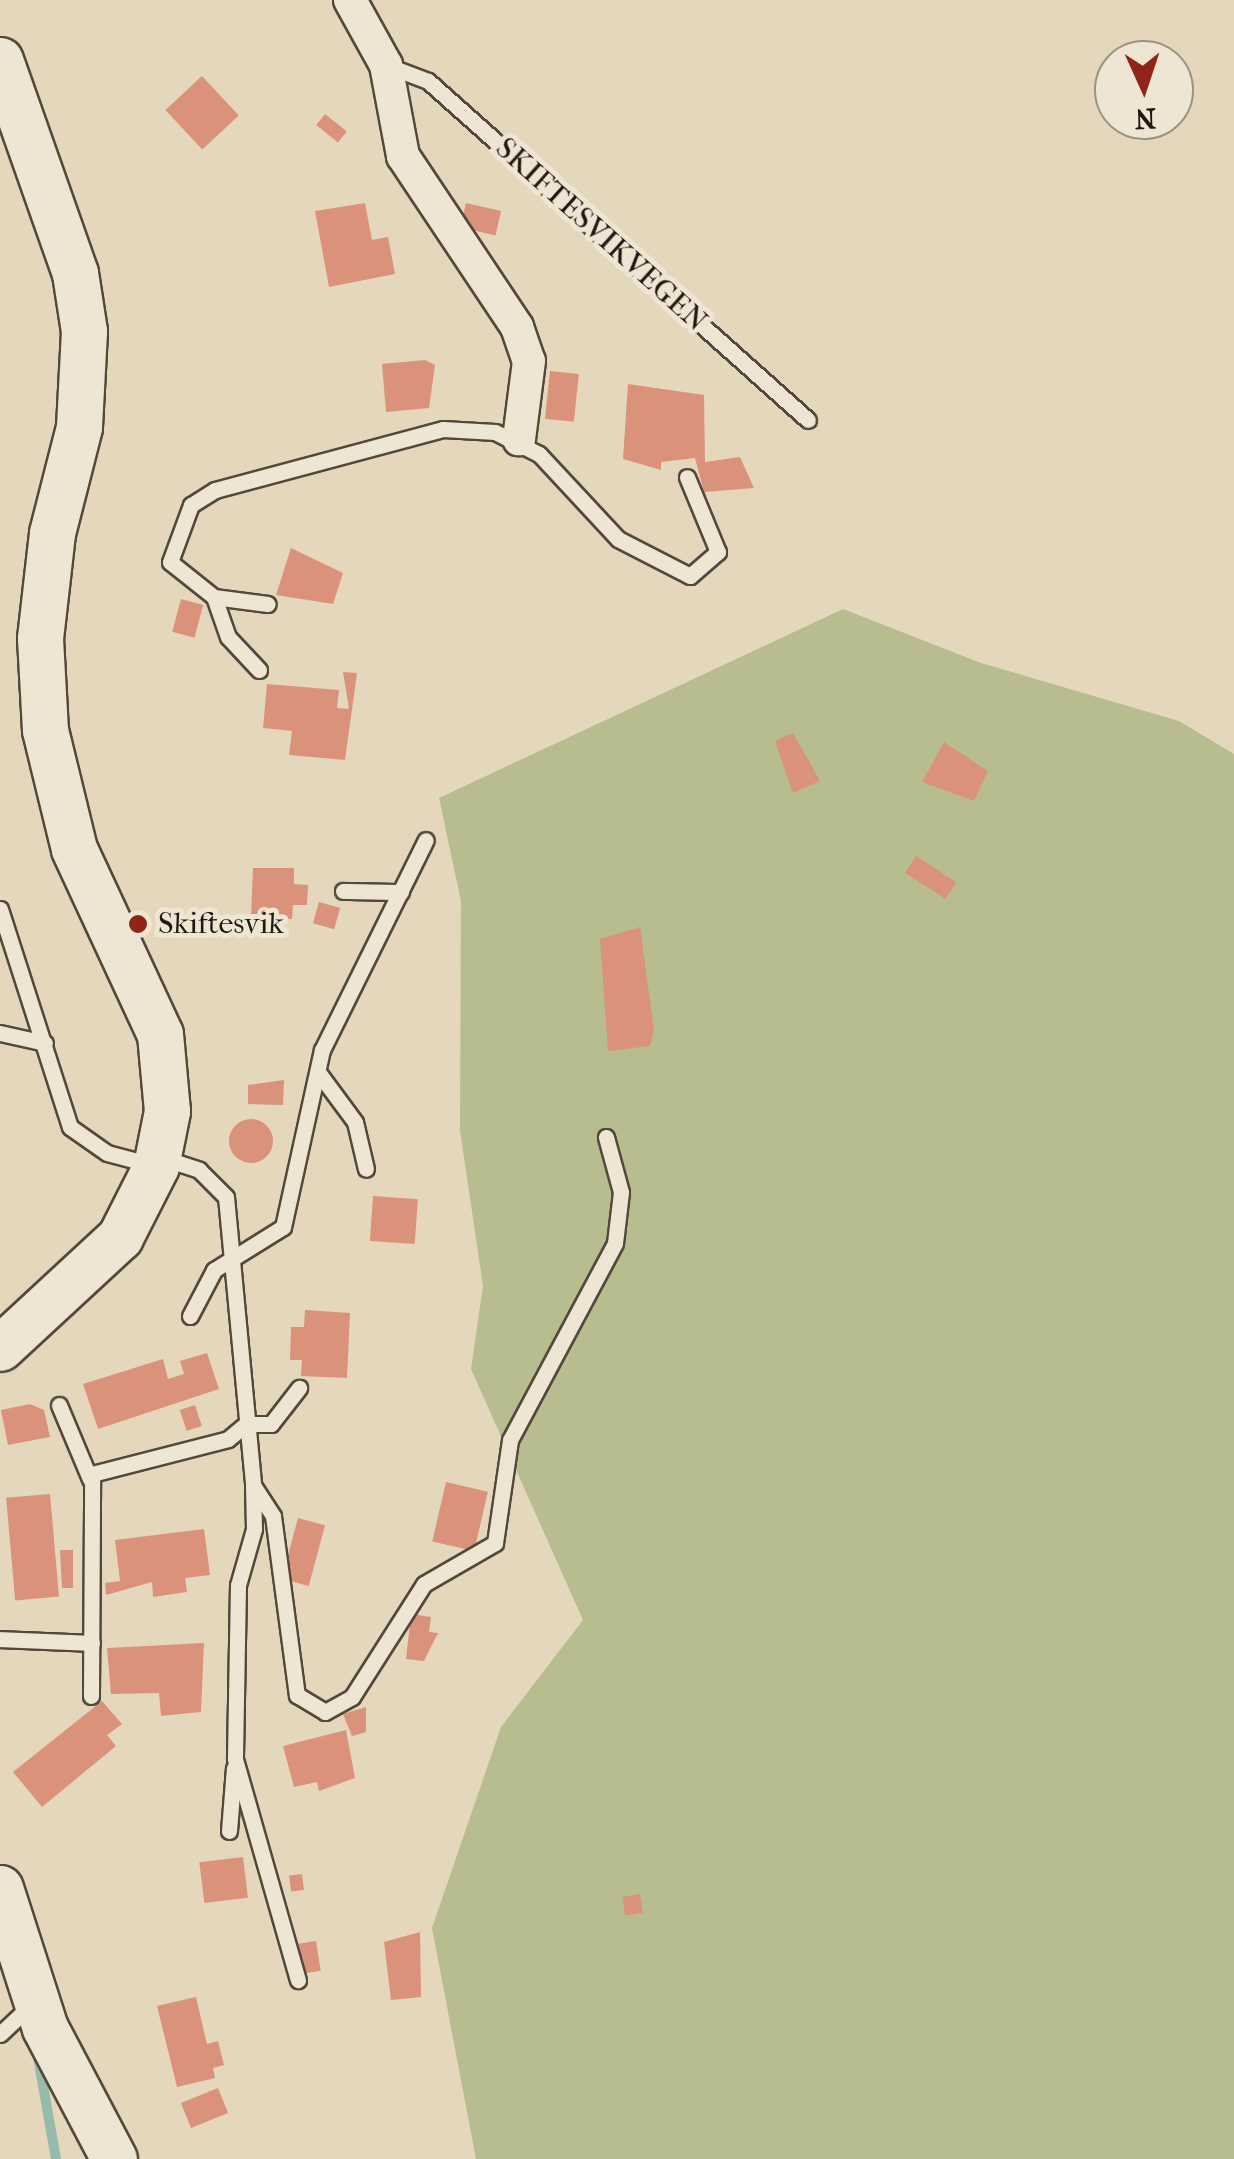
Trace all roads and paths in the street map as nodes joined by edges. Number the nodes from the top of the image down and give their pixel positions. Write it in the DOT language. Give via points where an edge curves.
graph roads {
  1 [pos="350,0"];
  2 [pos="0,60"];
  3 [pos="386,65"];
  4 [pos="808,420"];
  5 [pos="519,439"];
  6 [pos="688,477"];
  7 [pos="214,596"];
  8 [pos="268,604"];
  9 [pos="259,670"];
  10 [pos="426,840"];
  11 [pos="343,891"];
  12 [pos="401,892"];
  13 [pos="0,909"];
  14 [pos="0,1032"];
  15 [pos="44,1042"];
  16 [pos="318,1072"];
  17 [pos="606,1137"];
  18 [pos="158,1162"];
  19 [pos="366,1169"];
  20 [pos="234,1253"];
  21 [pos="190,1316"];
  22 [pos="0,1348"];
  23 [pos="299,1388"];
  24 [pos="59,1405"];
  25 [pos="246,1424"];
  26 [pos="90,1479"];
  27 [pos="253,1485"];
  28 [pos="0,1639"];
  29 [pos="92,1643"];
  30 [pos="91,1696"];
  31 [pos="235,1759"];
  32 [pos="228,1832"];
  33 [pos="0,1888"];
  34 [pos="9,1950"];
  35 [pos="298,1980"];
  36 [pos="34,2002"];
  37 [pos="0,2034"];
  38 [pos="114,2159"];
  1 -- 3 [label="street"];
  2 -- 18 [label="main road" via="75,272 84,332 79,427 52,533 40,638 45,730 74,849 160,1034 167,1111"];
  3 -- 4 [label="lane, SKIFTESVIKVEGEN" via="428,81"];
  3 -- 5 [label="street" via="403,156 518,327 529,361"];
  5 -- 6 [label="lane" via="618,539 690,576 709,565 717,540"];
  5 -- 7 [label="lane" via="443,429 215,490 192,505 170,562"];
  7 -- 8 [label="lane"];
  7 -- 9 [label="lane" via="228,637"];
  10 -- 12 [label="lane"];
  11 -- 12 [label="lane"];
  12 -- 16 [label="lane"];
  13 -- 15 [label="lane"];
  14 -- 15 [label="lane"];
  15 -- 18 [label="lane" via="70,1126 107,1153"];
  16 -- 19 [label="lane" via="355,1122"];
  16 -- 20 [label="lane" via="284,1227"];
  17 -- 27 [label="lane" via="621,1192 615,1243 510,1440 495,1543 424,1584 340,1707 315,1710 297,1695 272,1516"];
  18 -- 20 [label="lane" via="198,1170 226,1197"];
  18 -- 22 [label="main road" via="120,1237"];
  20 -- 21 [label="lane" via="196,1291"];
  20 -- 25 [label="lane"];
  23 -- 25 [label="lane" via="271,1424"];
  24 -- 26 [label="lane"];
  25 -- 26 [label="lane" via="228,1439 123,1460"];
  25 -- 27 [label="lane"];
  26 -- 29 [label="lane"];
  27 -- 31 [label="lane" via="254,1530 238,1585"];
  28 -- 29 [label="lane"];
  29 -- 30 [label="lane"];
  31 -- 32 [label="lane"];
  31 -- 35 [label="lane"];
  33 -- 34 [label="main road"];
  34 -- 36 [label="main road"];
  36 -- 37 [label="lane"];
  36 -- 38 [label="main road"];
}
